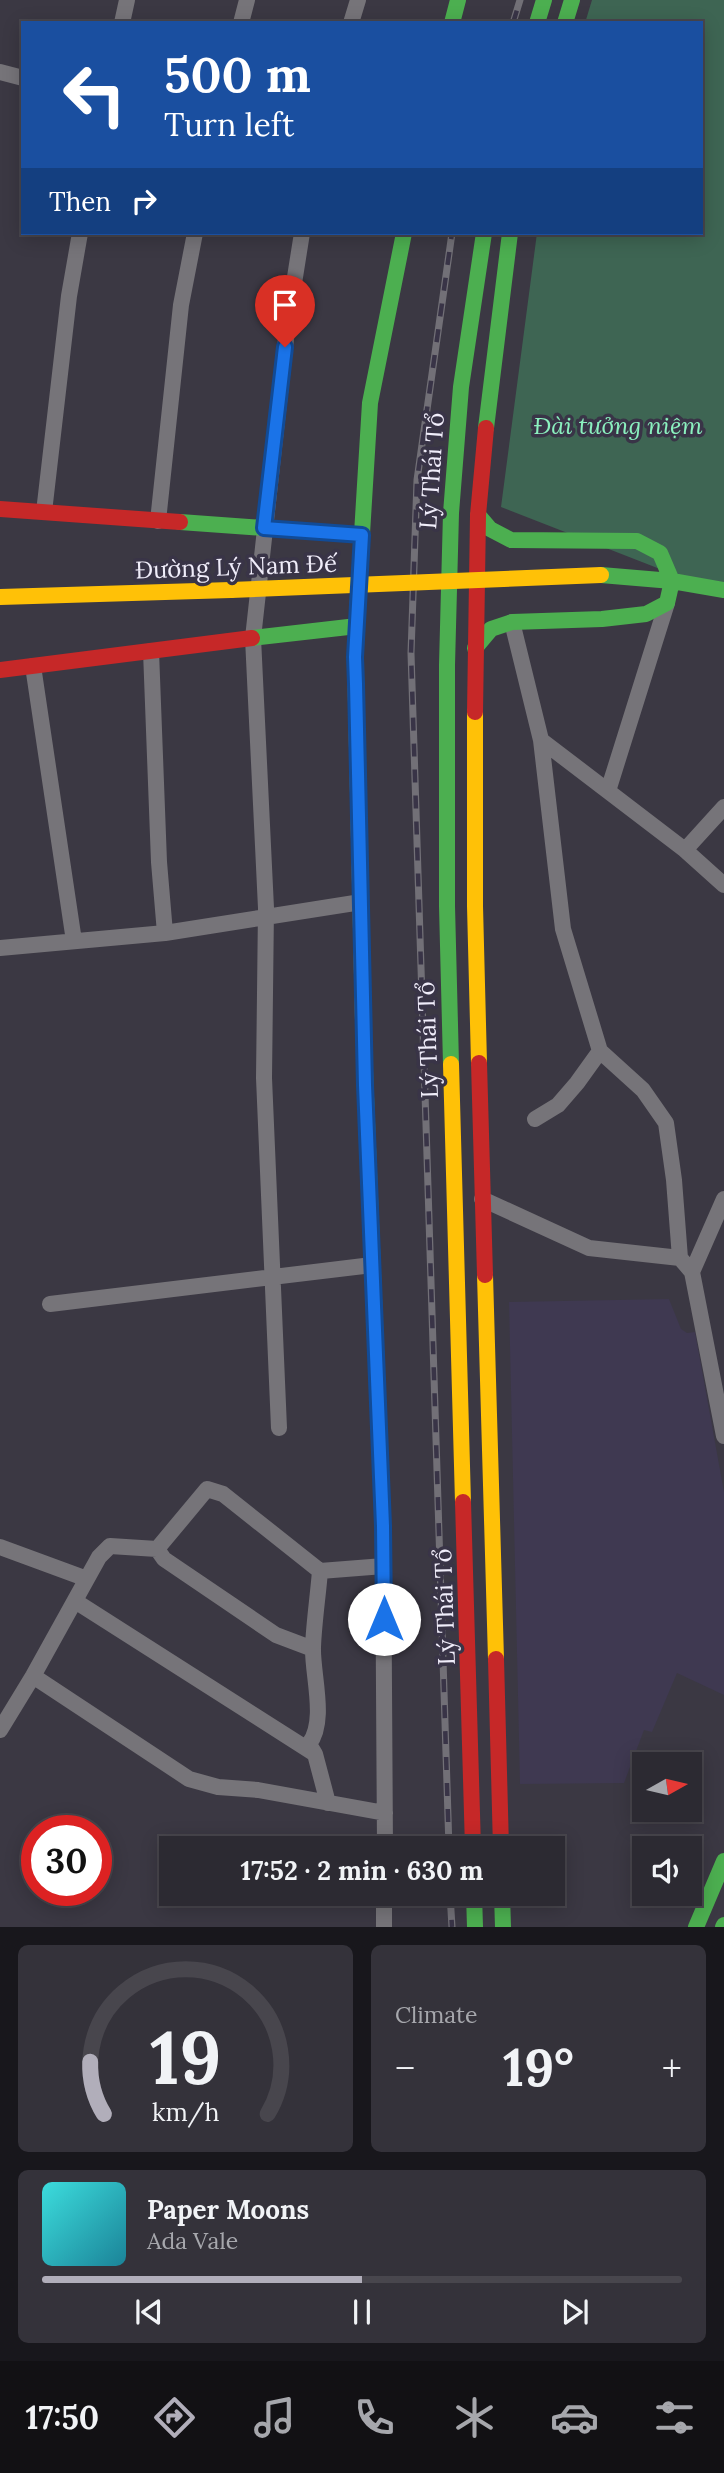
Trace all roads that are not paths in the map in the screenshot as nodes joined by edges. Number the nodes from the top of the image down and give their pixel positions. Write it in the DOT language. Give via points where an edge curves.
graph roads {
  1 [pos="127,0"];
  2 [pos="247,0"];
  3 [pos="358,0"];
  4 [pos="458,0"];
  5 [pos="544,0"];
  6 [pos="572,0"];
  7 [pos="122,21"];
  8 [pos="242,21"];
  9 [pos="352,21"];
  10 [pos="453,21"];
  11 [pos="538,21"];
  12 [pos="566,21"];
  13 [pos="0,72"];
  14 [pos="21,77"];
  15 [pos="80,235"];
  16 [pos="195,235"];
  17 [pos="302,235"];
  18 [pos="404,235"];
  19 [pos="484,235"];
  20 [pos="510,235"];
  21 [pos="458,422"];
  22 [pos="486,424"];
  23 [pos="0,509"];
  24 [pos="44,512"];
  25 [pos="478,515"];
  26 [pos="158,521"];
  27 [pos="264,528"];
  28 [pos="362,535"];
  29 [pos="672,581"];
  30 [pos="724,590"];
  31 [pos="0,597"];
  32 [pos="667,603"];
  33 [pos="512,622"];
  34 [pos="357,626"];
  35 [pos="253,638"];
  36 [pos="474,649"];
  37 [pos="151,651"];
  38 [pos="33,666"];
  39 [pos="0,670"];
  40 [pos="475,729"];
  41 [pos="447,730"];
  42 [pos="541,740"];
  43 [pos="608,791"];
  44 [pos="724,807"];
  45 [pos="685,850"];
  46 [pos="724,885"];
  47 [pos="360,902"];
  48 [pos="265,918"];
  49 [pos="165,933"];
  50 [pos="74,942"];
  51 [pos="0,948"];
  52 [pos="600,1051"];
  53 [pos="534,1119"];
  54 [pos="482,1199"];
  55 [pos="724,1199"];
  56 [pos="680,1258"];
  57 [pos="372,1265"];
  58 [pos="692,1272"];
  59 [pos="273,1277"];
  60 [pos="50,1304"];
  61 [pos="279,1429"];
  62 [pos="724,1436"];
  63 [pos="383,1526"];
  64 [pos="0,1547"];
  65 [pos="157,1549"];
  66 [pos="384,1566"];
  67 [pos="320,1571"];
  68 [pos="87,1580"];
  69 [pos="75,1601"];
  70 [pos="313,1649"];
  71 [pos="33,1676"];
  72 [pos="0,1730"];
  73 [pos="315,1754"];
  74 [pos="328,1803"];
  75 [pos="385,1813"];
  76 [pos="385,1836"];
  77 [pos="473,1836"];
  78 [pos="501,1836"];
  79 [pos="724,1861"];
  80 [pos="384,1906"];
  81 [pos="474,1906"];
  82 [pos="502,1906"];
  83 [pos="384,1927"];
  84 [pos="475,1927"];
  85 [pos="503,1927"];
  86 [pos="696,1927"];
  1 -- 7 [label="street"];
  2 -- 8 [label="street"];
  3 -- 9 [label="street"];
  4 -- 10 [label="main road"];
  5 -- 11 [label="main road"];
  6 -- 12 [label="main road"];
  13 -- 14 [label="street"];
  15 -- 24 [label="street"];
  16 -- 26 [label="street" via="181,305"];
  17 -- 27 [label="street"];
  18 -- 28 [label="main road" via="370,403"];
  19 -- 21 [label="main road, Lý Thái Tổ"];
  20 -- 22 [label="main road, Lý Thái Tổ"];
  21 -- 22 [label="main road"];
  21 -- 41 [label="main road, Lý Thái Tổ" via="451,513"];
  22 -- 25 [label="main road, Lý Thái Tổ"];
  23 -- 24 [label="main road"];
  24 -- 26 [label="main road"];
  25 -- 29 [label="main road" via="490,529 511,540 637,541 660,553"];
  25 -- 36 [label="main road, Lý Thái Tổ"];
  26 -- 27 [label="main road"];
  27 -- 28 [label="main road"];
  27 -- 35 [label="street"];
  28 -- 34 [label="main road"];
  29 -- 30 [label="main road, Đường Lý Nam Đế"];
  29 -- 31 [label="main road, Đường Lý Nam Đế, bridge" via="601,575"];
  29 -- 32 [label="main road"];
  32 -- 33 [label="main road" via="646,614"];
  32 -- 43 [label="street"];
  33 -- 36 [label="main road" via="491,629"];
  33 -- 42 [label="street"];
  34 -- 35 [label="main road"];
  34 -- 47 [label="main road"];
  35 -- 37 [label="main road"];
  35 -- 48 [label="street"];
  36 -- 40 [label="main road, Lý Thái Tổ"];
  37 -- 38 [label="main road"];
  37 -- 49 [label="street"];
  38 -- 39 [label="main road"];
  38 -- 50 [label="street"];
  40 -- 41 [label="main road"];
  40 -- 54 [label="main road, Lý Thái Tổ"];
  41 -- 77 [label="main road, Lý Thái Tổ" via="447,906"];
  42 -- 43 [label="street"];
  42 -- 52 [label="street" via="563,929"];
  43 -- 45 [label="street"];
  44 -- 45 [label="street"];
  45 -- 46 [label="street"];
  47 -- 48 [label="street"];
  47 -- 57 [label="main road"];
  48 -- 49 [label="street"];
  48 -- 59 [label="street" via="264,1077"];
  49 -- 50 [label="street"];
  50 -- 51 [label="street"];
  52 -- 53 [label="street" via="564,1099"];
  52 -- 56 [label="street" via="643,1090 666,1122"];
  54 -- 56 [label="street" via="589,1248"];
  54 -- 78 [label="main road, Lý Thái Tổ"];
  55 -- 58 [label="street"];
  56 -- 58 [label="street"];
  57 -- 59 [label="street"];
  57 -- 63 [label="main road"];
  58 -- 62 [label="street"];
  59 -- 60 [label="street"];
  59 -- 61 [label="street"];
  63 -- 66 [label="street"];
  64 -- 68 [label="street"];
  65 -- 67 [label="street" via="207,1489 223,1494"];
  65 -- 68 [label="street" via="110,1546"];
  65 -- 70 [label="street" via="164,1559 276,1635"];
  66 -- 67 [label="street"];
  66 -- 75 [label="street"];
  67 -- 70 [label="street"];
  68 -- 69 [label="street"];
  69 -- 71 [label="street"];
  69 -- 73 [label="street"];
  70 -- 73 [label="street" via="317,1715 309,1744"];
  71 -- 72 [label="street"];
  71 -- 74 [label="street" via="189,1779"];
  73 -- 74 [label="street"];
  74 -- 75 [label="street"];
  75 -- 76 [label="street"];
  79 -- 86 [label="main road"];
  80 -- 83 [label="street"];
  81 -- 84 [label="main road"];
  82 -- 85 [label="main road"];
}
